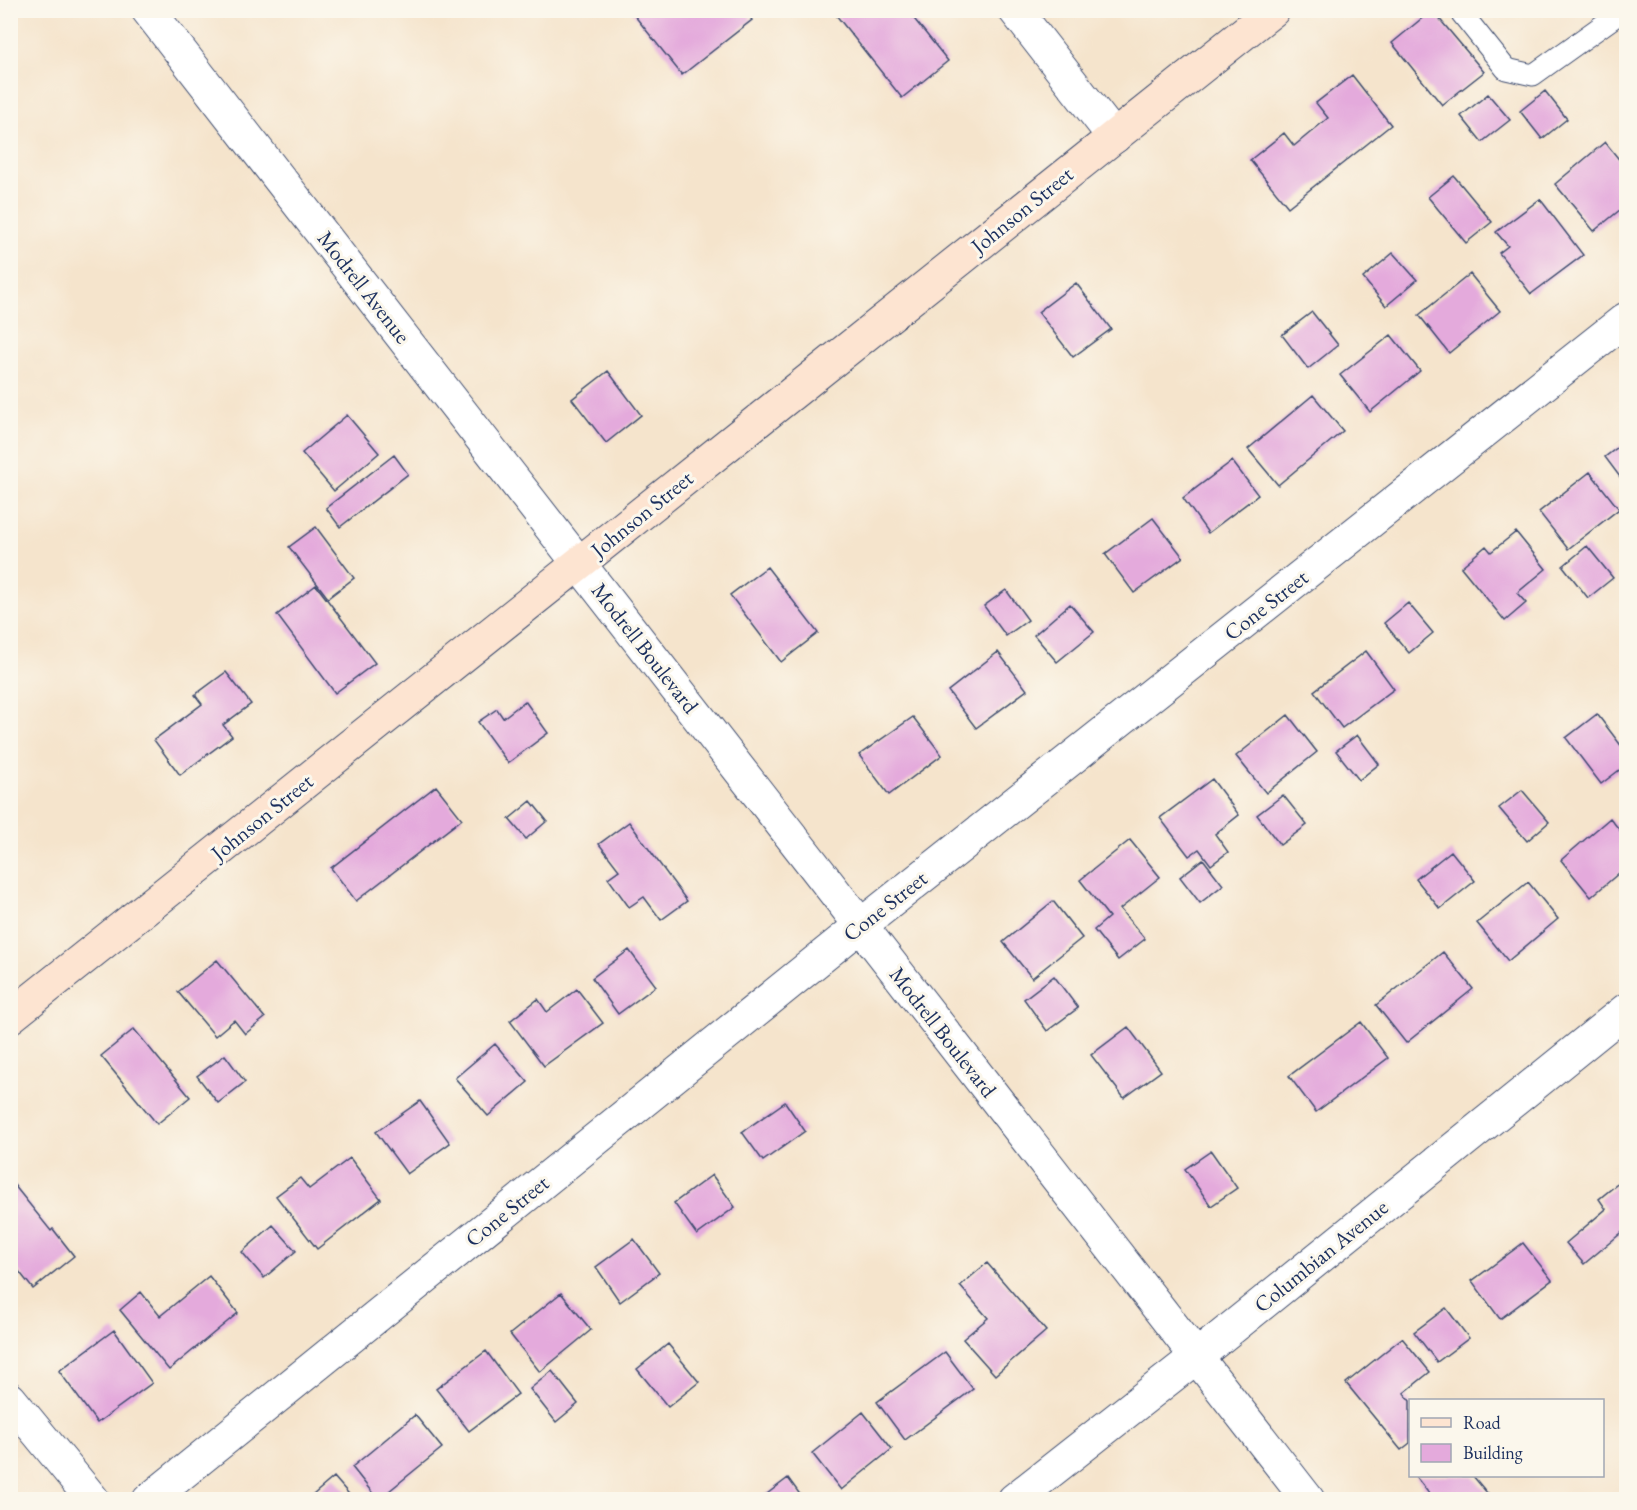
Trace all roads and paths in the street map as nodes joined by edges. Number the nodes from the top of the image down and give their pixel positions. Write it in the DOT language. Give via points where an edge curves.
graph roads {
  1 [pos="148,10"];
  2 [pos="1015,10"];
  3 [pos="1273,10"];
  4 [pos="1459,10"];
  5 [pos="1624,10"];
  6 [pos="1114,136"];
  7 [pos="1626,319"];
  8 [pos="580,563"];
  9 [pos="860,926"];
  10 [pos="1626,1010"];
  11 [pos="10,1017"];
  12 [pos="1196,1357"];
  13 [pos="10,1399"];
  14 [pos="93,1500"];
  15 [pos="149,1500"];
  16 [pos="1014,1500"];
  17 [pos="1308,1500"];
  1 -- 8 [label="street, Modrell Avenue"];
  2 -- 6 [label="street"];
  3 -- 6 [label="street, Johnson Street"];
  4 -- 5 [label="lane" via="1506,69 1533,75"];
  6 -- 8 [label="street, Johnson Street"];
  7 -- 9 [label="street, Cone Street"];
  8 -- 9 [label="street, Modrell Boulevard"];
  8 -- 11 [label="street, Johnson Street"];
  9 -- 12 [label="street, Modrell Boulevard"];
  9 -- 15 [label="street, Cone Street"];
  10 -- 12 [label="street, Columbian Avenue"];
  12 -- 16 [label="street, Columbian Avenue"];
  12 -- 17 [label="street, Modrell Boulevard"];
  13 -- 14 [label="street"];
}
